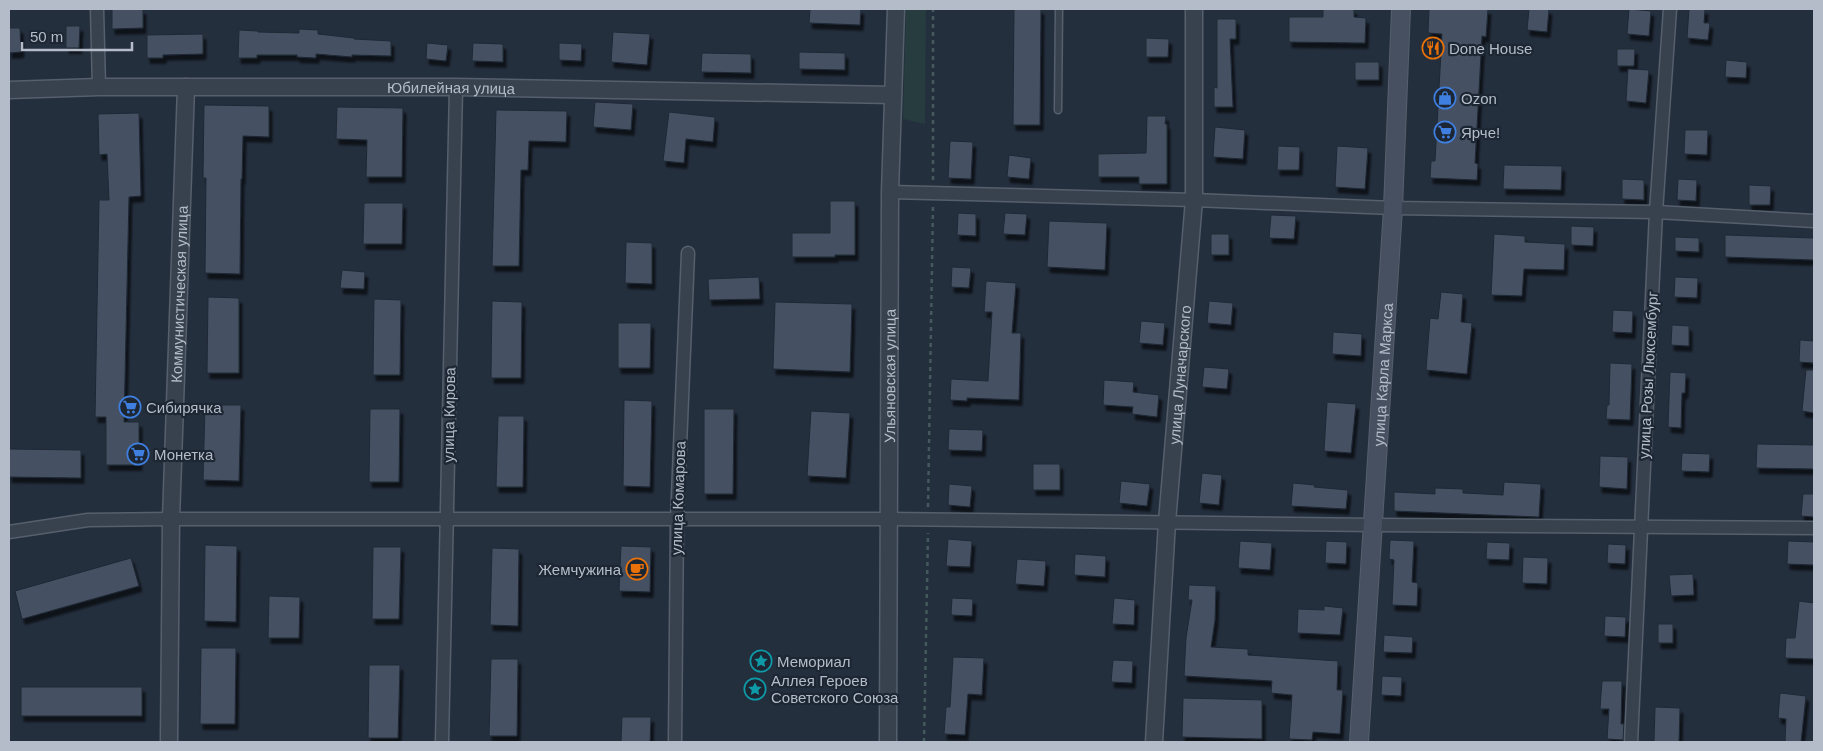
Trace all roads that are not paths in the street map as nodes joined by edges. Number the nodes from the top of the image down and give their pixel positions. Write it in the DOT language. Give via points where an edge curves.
graph roads {
  1 [pos="97,9"];
  2 [pos="896,9"];
  3 [pos="1059,9"];
  4 [pos="1194,9"];
  5 [pos="1401,9"];
  6 [pos="1670,9"];
  7 [pos="99,87"];
  8 [pos="456,87"];
  9 [pos="186,88"];
  10 [pos="9,90"];
  11 [pos="893,95"];
  12 [pos="1058,110"];
  13 [pos="890,192"];
  14 [pos="1194,200"];
  15 [pos="1393,208"];
  16 [pos="1656,212"];
  17 [pos="1814,221"];
  18 [pos="688,253"];
  19 [pos="171,519"];
  20 [pos="677,519"];
  21 [pos="889,519"];
  22 [pos="446,520"];
  23 [pos="1168,522"];
  24 [pos="1374,525"];
  25 [pos="1640,526"];
  26 [pos="1814,528"];
  27 [pos="9,532"];
  28 [pos="169,742"];
  29 [pos="442,742"];
  30 [pos="675,742"];
  31 [pos="888,742"];
  32 [pos="1154,742"];
  33 [pos="1359,742"];
  34 [pos="1631,742"];
  1 -- 7 [label="street"];
  2 -- 11 [label="street, Ульяновская улица"];
  3 -- 12 [label="lane"];
  4 -- 14 [label="street, улица Луначарского"];
  5 -- 15 [label="main road, улица Карла Маркса"];
  6 -- 16 [label="street, улица Розы Люксембург"];
  7 -- 9 [label="street, Юбилейная улица"];
  7 -- 10 [label="street, Юбилейная улица"];
  8 -- 9 [label="street, Юбилейная улица"];
  8 -- 11 [label="street, Юбилейная улица"];
  8 -- 22 [label="street, улица Кирова"];
  9 -- 19 [label="street, Коммунистическая улица"];
  11 -- 13 [label="street, Ульяновская улица"];
  13 -- 14 [label="street"];
  13 -- 21 [label="street, Ульяновская улица"];
  14 -- 15 [label="street"];
  14 -- 23 [label="street, улица Луначарского"];
  15 -- 16 [label="street"];
  15 -- 24 [label="main road, улица Карла Маркса"];
  16 -- 17 [label="street"];
  16 -- 25 [label="street, улица Розы Люксембург"];
  18 -- 20 [label="street, улица Комарова"];
  19 -- 22 [label="street"];
  19 -- 27 [label="street" via="88,520"];
  19 -- 28 [label="street, Коммунистическая улица"];
  20 -- 21 [label="street"];
  20 -- 22 [label="street"];
  20 -- 30 [label="street, улица Комарова"];
  21 -- 23 [label="street"];
  21 -- 31 [label="street, Ульяновская улица"];
  22 -- 29 [label="street, улица Кирова"];
  23 -- 24 [label="street"];
  23 -- 32 [label="street, улица Луначарского"];
  24 -- 25 [label="street"];
  24 -- 33 [label="main road, улица Карла Маркса"];
  25 -- 26 [label="street"];
  25 -- 34 [label="street, улица Розы Люксембург"];
}
